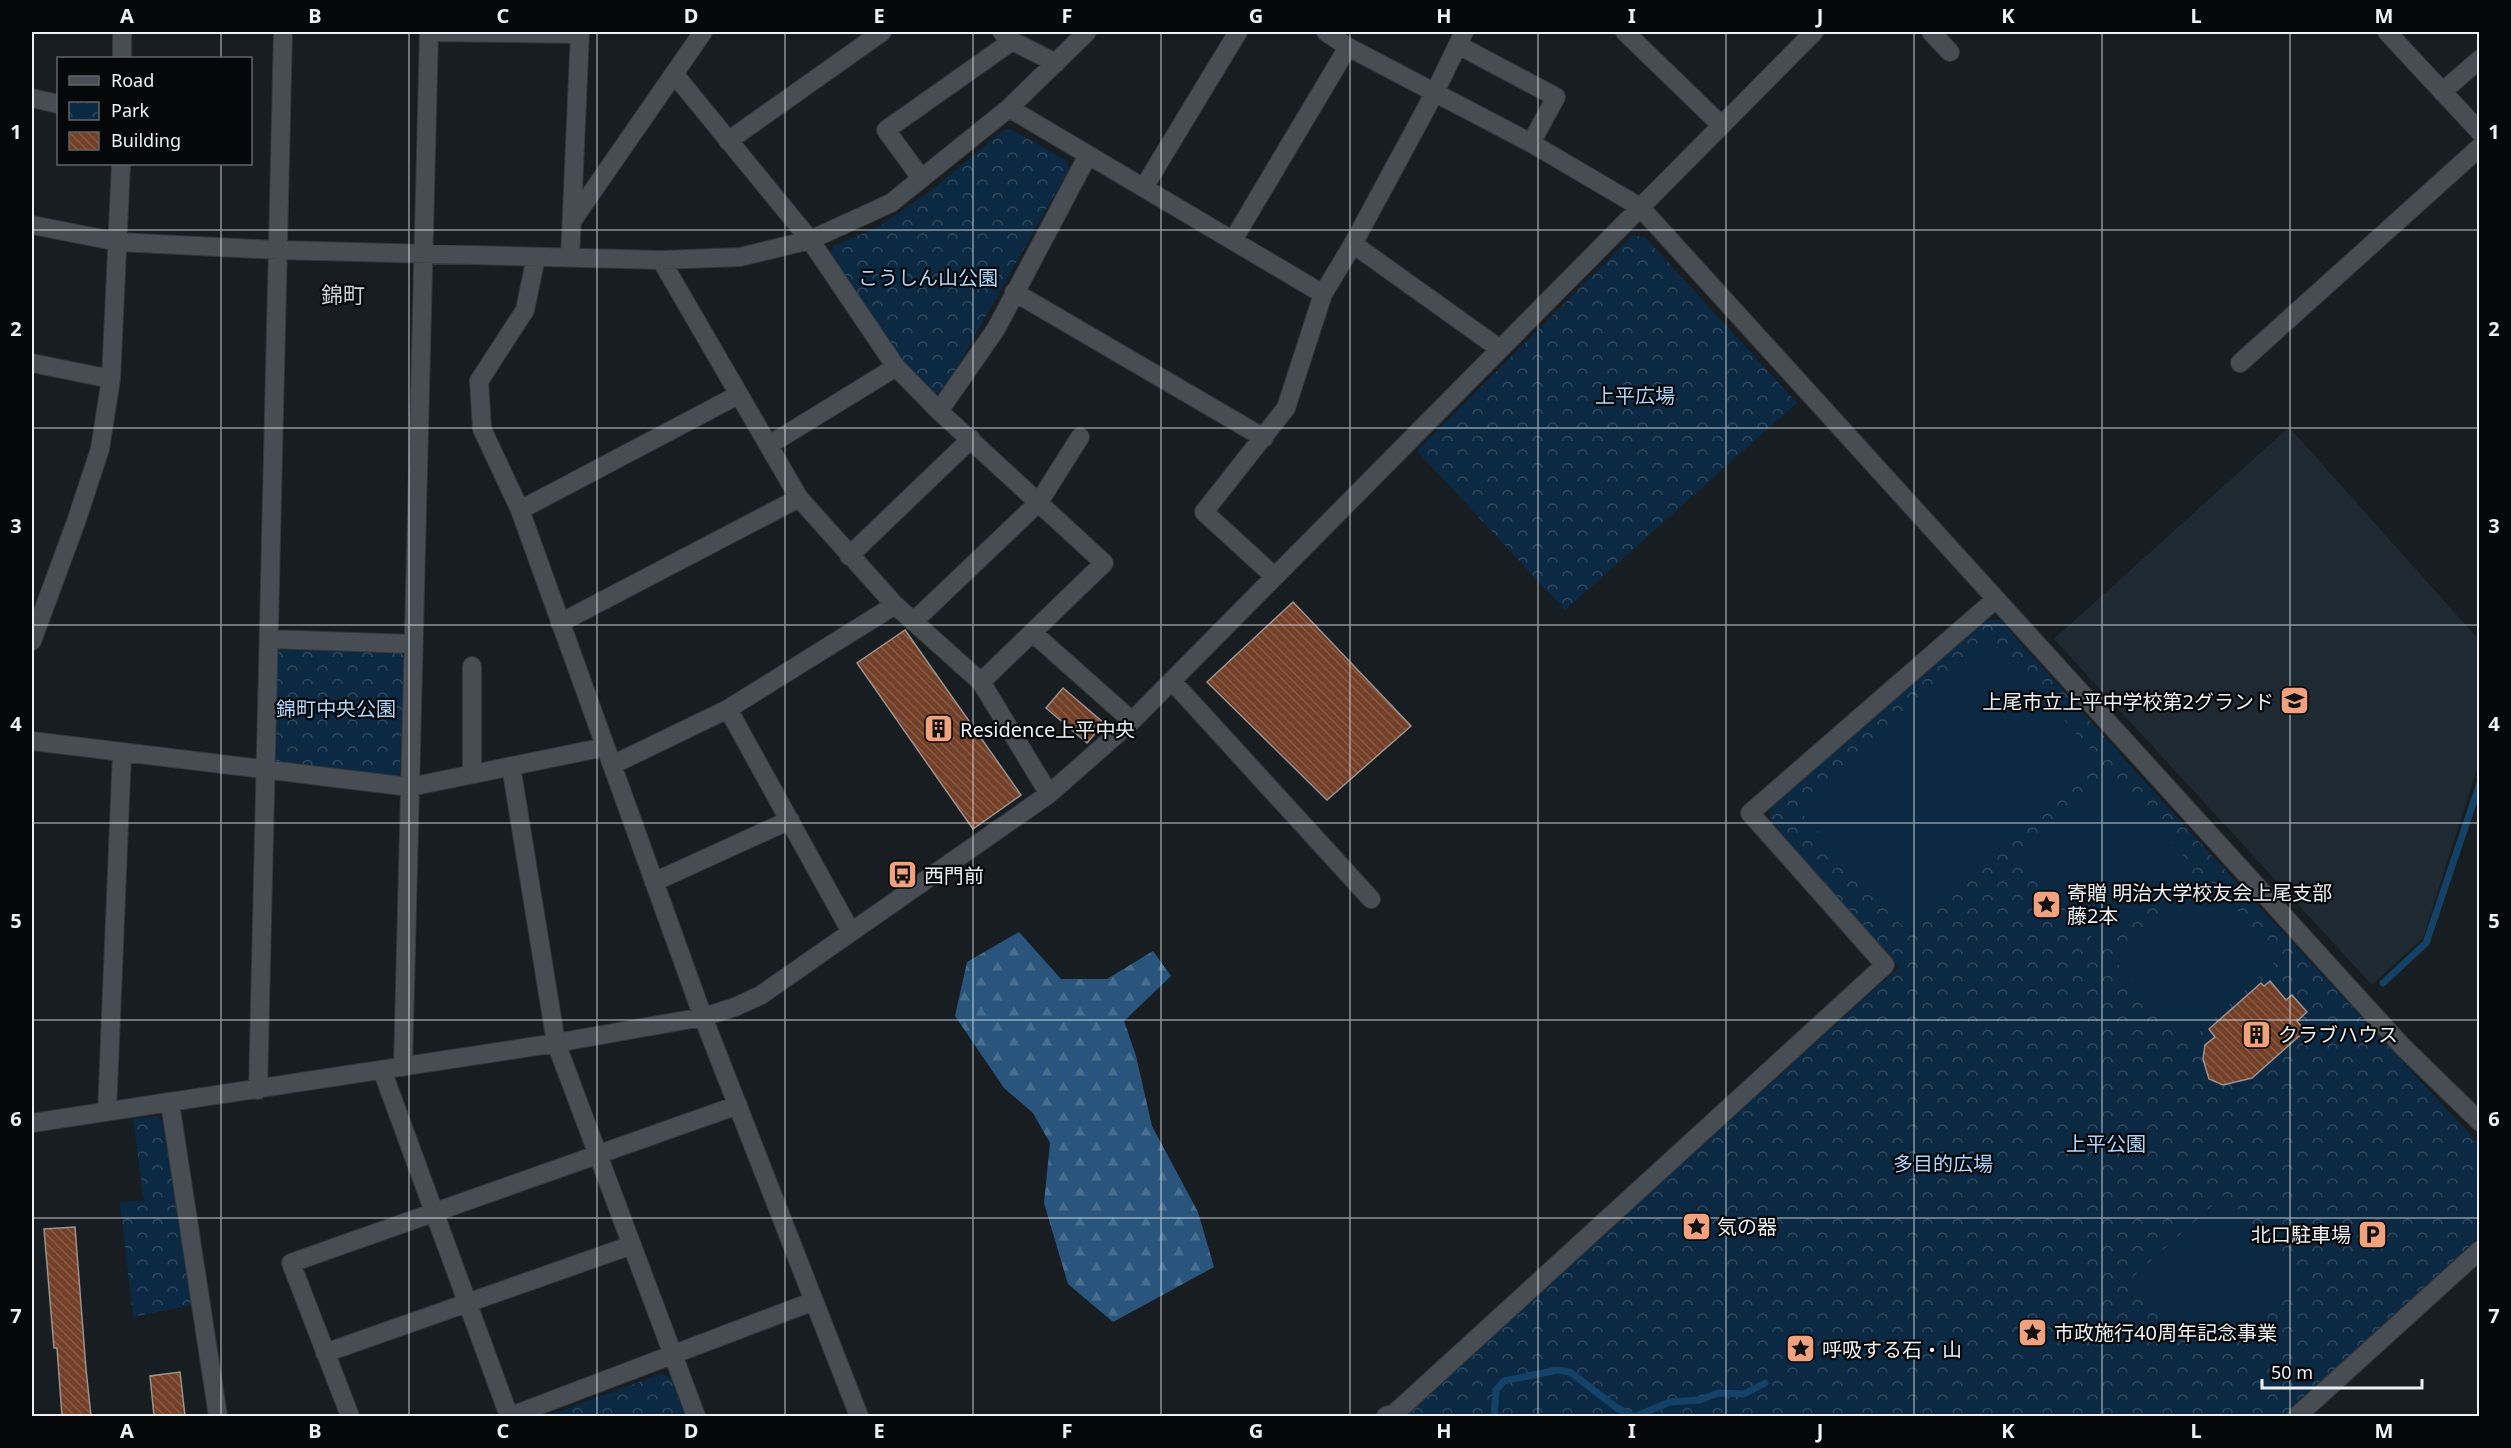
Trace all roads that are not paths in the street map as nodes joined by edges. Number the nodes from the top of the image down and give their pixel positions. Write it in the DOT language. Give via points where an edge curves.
graph roads {
  1 [pos="122,32"];
  2 [pos="283,32"];
  3 [pos="429,32"];
  4 [pos="703,32"];
  5 [pos="882,32"];
  6 [pos="1087,32"];
  7 [pos="1238,32"];
  8 [pos="1326,32"];
  9 [pos="1627,32"];
  10 [pos="1814,32"];
  11 [pos="1931,32"];
  12 [pos="2387,32"];
  13 [pos="580,33"];
  14 [pos="1007,36"];
  15 [pos="1461,38"];
  16 [pos="1347,47"];
  17 [pos="1950,52"];
  18 [pos="122,57"];
  19 [pos="2480,59"];
  20 [pos="1056,63"];
  21 [pos="675,75"];
  22 [pos="2442,92"];
  23 [pos="1434,94"];
  24 [pos="32,98"];
  25 [pos="57,104"];
  26 [pos="1009,108"];
  27 [pos="1721,125"];
  28 [pos="2480,132"];
  29 [pos="728,141"];
  30 [pos="1531,144"];
  31 [pos="2480,147"];
  32 [pos="1089,155"];
  33 [pos="121,165"];
  34 [pos="921,178"];
  35 [pos="1144,187"];
  36 [pos="1640,207"];
  37 [pos="572,221"];
  38 [pos="32,225"];
  39 [pos="810,240"];
  40 [pos="1233,240"];
  41 [pos="118,242"];
  42 [pos="1353,244"];
  43 [pos="278,250"];
  44 [pos="423,254"];
  45 [pos="536,257"];
  46 [pos="570,258"];
  47 [pos="661,260"];
  48 [pos="1014,292"];
  49 [pos="1323,294"];
  50 [pos="1500,349"];
  51 [pos="32,363"];
  52 [pos="2240,363"];
  53 [pos="896,367"];
  54 [pos="111,379"];
  55 [pos="738,395"];
  56 [pos="939,411"];
  57 [pos="1080,437"];
  58 [pos="1264,438"];
  59 [pos="971,439"];
  60 [pos="769,445"];
  61 [pos="799,498"];
  62 [pos="1039,502"];
  63 [pos="520,510"];
  64 [pos="849,556"];
  65 [pos="1274,576"];
  66 [pos="1996,599"];
  67 [pos="895,605"];
  68 [pos="913,622"];
  69 [pos="560,623"];
  70 [pos="1033,633"];
  71 [pos="269,639"];
  72 [pos="32,641"];
  73 [pos="413,644"];
  74 [pos="472,666"];
  75 [pos="1172,681"];
  76 [pos="981,682"];
  77 [pos="729,709"];
  78 [pos="1132,721"];
  79 [pos="32,741"];
  80 [pos="605,747"];
  81 [pos="122,752"];
  82 [pos="612,765"];
  83 [pos="511,766"];
  84 [pos="266,769"];
  85 [pos="472,773"];
  86 [pos="410,787"];
  87 [pos="1049,794"];
  88 [pos="790,820"];
  89 [pos="654,882"];
  90 [pos="1371,899"];
  91 [pos="851,932"];
  92 [pos="704,1017"];
  93 [pos="556,1043"];
  94 [pos="403,1067"];
  95 [pos="382,1070"];
  96 [pos="258,1090"];
  97 [pos="170,1103"];
  98 [pos="738,1105"];
  99 [pos="107,1112"];
  100 [pos="2480,1122"];
  101 [pos="32,1123"];
  102 [pos="598,1154"];
  103 [pos="434,1212"];
  104 [pos="632,1245"];
  105 [pos="2480,1250"];
  106 [pos="814,1301"];
  107 [pos="467,1303"];
  108 [pos="325,1353"];
  109 [pos="673,1355"];
  110 [pos="218,1416"];
  111 [pos="350,1416"];
  112 [pos="510,1416"];
  113 [pos="696,1416"];
  114 [pos="859,1416"];
  115 [pos="1386,1416"];
  116 [pos="2297,1416"];
  1 -- 18 [label="street"];
  2 -- 43 [label="street"];
  3 -- 13 [label="street"];
  3 -- 44 [label="street"];
  4 -- 21 [label="street"];
  5 -- 29 [label="street"];
  6 -- 20 [label="street"];
  7 -- 35 [label="street"];
  8 -- 16 [label="street"];
  9 -- 27 [label="street"];
  10 -- 27 [label="street"];
  11 -- 17 [label="street"];
  12 -- 22 [label="street"];
  13 -- 37 [label="street"];
  14 -- 20 [label="street"];
  14 -- 34 [label="street" via="886,130"];
  15 -- 23 [label="street"];
  15 -- 30 [label="street" via="1556,97"];
  16 -- 23 [label="street"];
  16 -- 40 [label="street"];
  19 -- 22 [label="street"];
  20 -- 26 [label="street"];
  21 -- 29 [label="street"];
  21 -- 37 [label="street"];
  22 -- 28 [label="street"];
  23 -- 30 [label="street"];
  23 -- 42 [label="street"];
  24 -- 25 [label="street"];
  26 -- 32 [label="street"];
  26 -- 34 [label="street"];
  27 -- 36 [label="street"];
  29 -- 39 [label="street"];
  30 -- 36 [label="street"];
  31 -- 52 [label="street"];
  32 -- 35 [label="street"];
  32 -- 48 [label="street"];
  33 -- 41 [label="street"];
  34 -- 39 [label="street" via="891,203"];
  35 -- 40 [label="street"];
  36 -- 50 [label="street"];
  36 -- 66 [label="street"];
  37 -- 46 [label="street"];
  38 -- 41 [label="street"];
  39 -- 47 [label="street" via="740,256"];
  39 -- 53 [label="street"];
  40 -- 49 [label="street"];
  41 -- 43 [label="street"];
  41 -- 54 [label="street"];
  42 -- 49 [label="street"];
  42 -- 50 [label="street"];
  43 -- 44 [label="street"];
  43 -- 71 [label="street"];
  44 -- 45 [label="street"];
  44 -- 73 [label="street"];
  45 -- 46 [label="street"];
  45 -- 63 [label="street" via="525,310 479,381 482,429"];
  46 -- 47 [label="street"];
  47 -- 55 [label="street"];
  48 -- 56 [label="street" via="996,329"];
  48 -- 58 [label="street"];
  49 -- 58 [label="street" via="1286,408"];
  50 -- 65 [label="street"];
  51 -- 54 [label="street"];
  53 -- 56 [label="street"];
  53 -- 60 [label="street"];
  54 -- 72 [label="street" via="100,449"];
  55 -- 60 [label="street"];
  55 -- 63 [label="street"];
  56 -- 59 [label="street"];
  57 -- 62 [label="street"];
  58 -- 65 [label="street" via="1204,512"];
  59 -- 62 [label="street"];
  59 -- 64 [label="street"];
  60 -- 61 [label="street"];
  61 -- 64 [label="street"];
  61 -- 69 [label="street"];
  62 -- 68 [label="street"];
  62 -- 70 [label="street" via="1104,564"];
  63 -- 69 [label="street"];
  64 -- 67 [label="street"];
  65 -- 75 [label="street"];
  66 -- 100 [label="street" via="2402,1046"];
  66 -- 115 [label="street" via="1750,813 1885,965 1395,1413"];
  67 -- 68 [label="street"];
  67 -- 77 [label="street"];
  68 -- 76 [label="street"];
  69 -- 80 [label="street"];
  70 -- 76 [label="street"];
  70 -- 78 [label="street"];
  71 -- 73 [label="street"];
  71 -- 84 [label="street"];
  73 -- 86 [label="street"];
  74 -- 85 [label="street"];
  75 -- 78 [label="street"];
  75 -- 90 [label="street"];
  76 -- 87 [label="street"];
  77 -- 82 [label="street"];
  77 -- 88 [label="street"];
  78 -- 87 [label="street"];
  79 -- 81 [label="street"];
  80 -- 82 [label="street"];
  80 -- 83 [label="street"];
  81 -- 84 [label="street"];
  81 -- 99 [label="street"];
  82 -- 89 [label="street"];
  83 -- 85 [label="street"];
  83 -- 93 [label="street"];
  84 -- 86 [label="street"];
  84 -- 96 [label="street"];
  85 -- 86 [label="street"];
  86 -- 94 [label="street"];
  87 -- 91 [label="street"];
  88 -- 89 [label="street"];
  88 -- 91 [label="street"];
  89 -- 92 [label="street"];
  91 -- 92 [label="street" via="761,995"];
  92 -- 93 [label="street"];
  92 -- 98 [label="street"];
  93 -- 94 [label="street"];
  93 -- 102 [label="street"];
  94 -- 95 [label="street"];
  95 -- 96 [label="street"];
  95 -- 103 [label="street"];
  96 -- 97 [label="street"];
  97 -- 99 [label="street"];
  97 -- 110 [label="street"];
  98 -- 102 [label="street"];
  98 -- 106 [label="street"];
  99 -- 101 [label="street"];
  102 -- 103 [label="street"];
  102 -- 104 [label="street"];
  103 -- 107 [label="street"];
  103 -- 108 [label="street" via="291,1263"];
  104 -- 107 [label="street"];
  104 -- 109 [label="street"];
  105 -- 116 [label="street"];
  106 -- 109 [label="street"];
  106 -- 114 [label="street"];
  107 -- 108 [label="street"];
  107 -- 112 [label="street"];
  108 -- 111 [label="street"];
  109 -- 112 [label="street"];
  109 -- 113 [label="street"];
}
